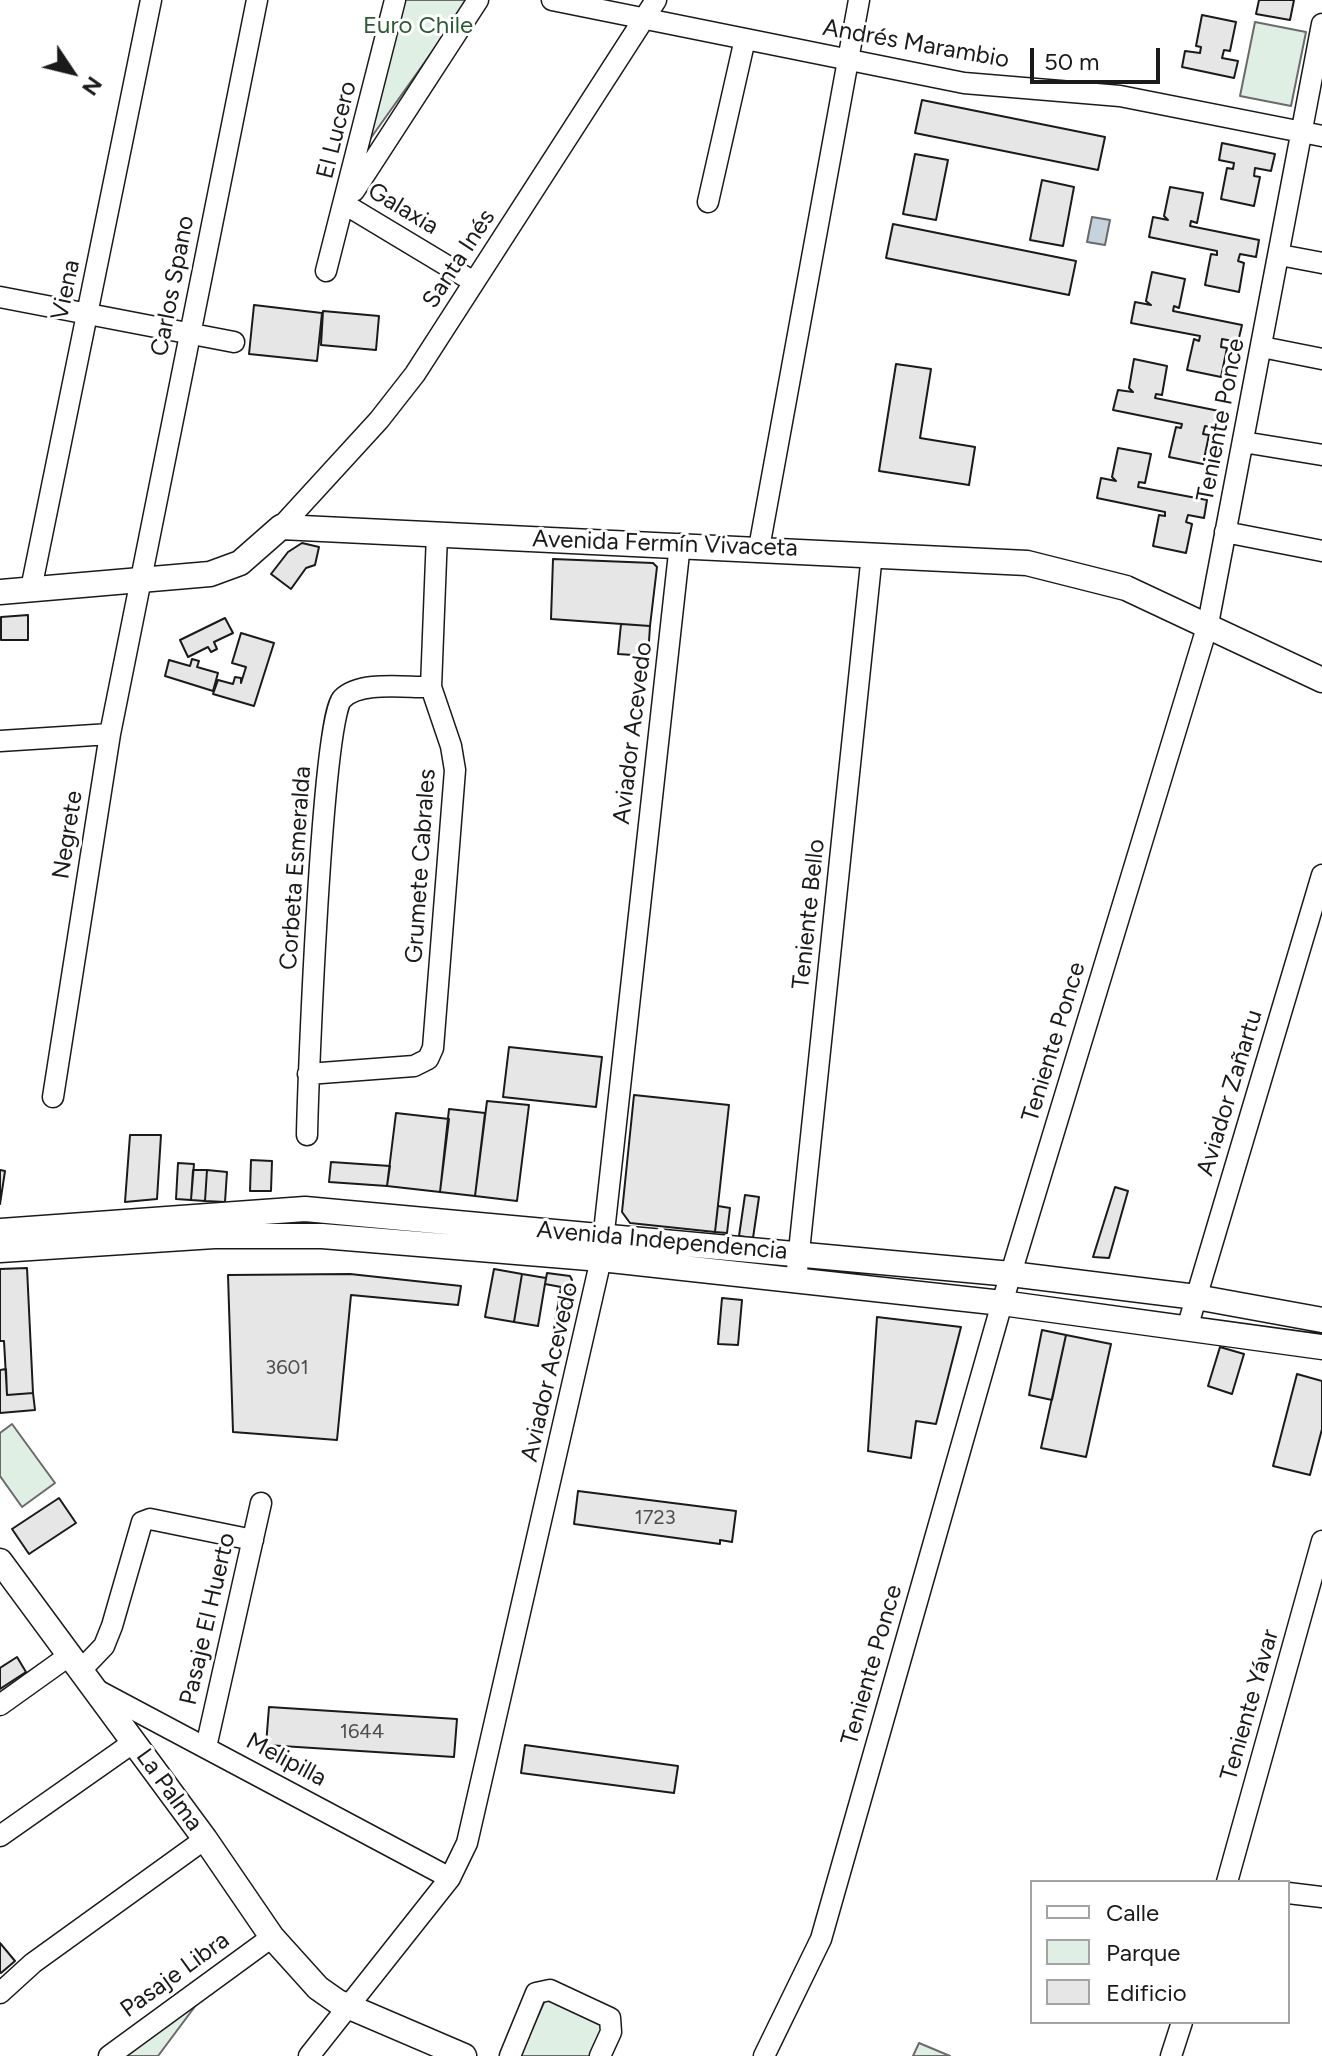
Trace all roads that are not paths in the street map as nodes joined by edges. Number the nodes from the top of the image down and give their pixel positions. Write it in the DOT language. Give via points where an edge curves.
graph roads {
  1 [pos="151,0"];
  2 [pos="257,0"];
  3 [pos="395,0"];
  4 [pos="478,0"];
  5 [pos="552,0"];
  6 [pos="656,0"];
  7 [pos="859,0"];
  8 [pos="644,19"];
  9 [pos="1322,27"];
  10 [pos="745,39"];
  11 [pos="848,60"];
  12 [pos="1313,134"];
  13 [pos="708,202"];
  14 [pos="346,205"];
  15 [pos="1280,255"];
  16 [pos="1322,263"];
  17 [pos="326,271"];
  18 [pos="474,282"];
  19 [pos="0,297"];
  20 [pos="87,313"];
  21 [pos="190,333"];
  22 [pos="234,342"];
  23 [pos="1262,347"];
  24 [pos="1322,359"];
  25 [pos="1243,442"];
  26 [pos="1322,455"];
  27 [pos="281,527"];
  28 [pos="1225,532"];
  29 [pos="437,534"];
  30 [pos="680,544"];
  31 [pos="759,548"];
  32 [pos="1322,551"];
  33 [pos="872,554"];
  34 [pos="140,582"];
  35 [pos="31,589"];
  36 [pos="0,592"];
  37 [pos="1208,624"];
  38 [pos="1322,680"];
  39 [pos="431,687"];
  40 [pos="110,734"];
  41 [pos="0,741"];
  42 [pos="1322,875"];
  43 [pos="308,1074"];
  44 [pos="53,1097"];
  45 [pos="307,1135"];
  46 [pos="0,1231"];
  47 [pos="603,1247"];
  48 [pos="0,1250"];
  49 [pos="800,1253"];
  50 [pos="1011,1274"];
  51 [pos="796,1280"];
  52 [pos="1196,1297"];
  53 [pos="1002,1303"];
  54 [pos="1322,1320"];
  55 [pos="1188,1325"];
  56 [pos="1322,1347"];
  57 [pos="261,1503"];
  58 [pos="253,1540"];
  59 [pos="1322,1541"];
  60 [pos="0,1561"];
  61 [pos="82,1672"];
  62 [pos="0,1705"];
  63 [pos="134,1742"];
  64 [pos="206,1747"];
  65 [pos="0,1836"];
  66 [pos="205,1839"];
  67 [pos="450,1878"];
  68 [pos="1228,1880"];
  69 [pos="1290,1893"];
  70 [pos="1322,1897"];
  71 [pos="272,1937"];
  72 [pos="0,1993"];
  73 [pos="349,2007"];
  74 [pos="1181,2024"];
  75 [pos="109,2056"];
  76 [pos="309,2056"];
  77 [pos="464,2056"];
  78 [pos="510,2056"];
  79 [pos="600,2056"];
  80 [pos="764,2056"];
  81 [pos="1171,2056"];
  1 -- 20 [label="street, Viena"];
  2 -- 21 [label="street, Carlos Spano"];
  3 -- 14 [label="street, El Lucero"];
  4 -- 14 [label="street"];
  5 -- 8 [label="street, Andrés Marambio"];
  6 -- 8 [label="street, Santa Inés"];
  7 -- 11 [label="street"];
  8 -- 10 [label="street, Andrés Marambio"];
  8 -- 18 [label="street, Santa Inés"];
  9 -- 12 [label="street, Teniente Ponce" via="1304,118"];
  10 -- 11 [label="street, Andrés Marambio"];
  10 -- 13 [label="street"];
  11 -- 12 [label="street, Andrés Marambio" via="964,83 1132,98"];
  11 -- 31 [label="street"];
  12 -- 15 [label="street, Teniente Ponce"];
  14 -- 17 [label="street, El Lucero"];
  14 -- 18 [label="street, Galaxia"];
  15 -- 16 [label="street"];
  15 -- 23 [label="street, Teniente Ponce"];
  18 -- 27 [label="street, Santa Inés" via="400,395"];
  19 -- 20 [label="street"];
  20 -- 21 [label="street"];
  20 -- 35 [label="street, Viena"];
  21 -- 22 [label="street"];
  21 -- 34 [label="street, Carlos Spano"];
  23 -- 24 [label="street"];
  23 -- 25 [label="street, Teniente Ponce"];
  25 -- 26 [label="street"];
  25 -- 28 [label="street, Teniente Ponce"];
  27 -- 29 [label="main road, Avenida Fermín Vivaceta"];
  27 -- 34 [label="main road" via="240,563 225,569"];
  28 -- 32 [label="street"];
  28 -- 37 [label="street, Teniente Ponce"];
  29 -- 30 [label="main road, Avenida Fermín Vivaceta"];
  29 -- 39 [label="street, Grumete Cabrales"];
  30 -- 31 [label="main road, Avenida Fermín Vivaceta"];
  30 -- 47 [label="street, Aviador Acevedo"];
  31 -- 33 [label="main road, Avenida Fermín Vivaceta"];
  33 -- 37 [label="main road, Avenida Fermín Vivaceta" via="1050,566 1126,588"];
  33 -- 49 [label="street, Teniente Bello"];
  34 -- 35 [label="main road"];
  34 -- 40 [label="street, Negrete"];
  35 -- 36 [label="main road"];
  37 -- 38 [label="main road, Avenida Fermín Vivaceta"];
  37 -- 50 [label="street, Teniente Ponce"];
  39 -- 43 [label="street, Corbeta Esmeralda" via="359,690 344,697 336,709"];
  39 -- 43 [label="street, Grumete Cabrales" via="455,770 434,1043 428,1059 414,1066"];
  40 -- 41 [label="street"];
  40 -- 44 [label="street, Negrete"];
  42 -- 52 [label="street, Aviador Zañartu"];
  43 -- 45 [label="street, Corbeta Esmeralda"];
  46 -- 47 [label="main road, Avenida Independencia" via="305,1209"];
  47 -- 48 [label="main road, Avenida Independencia" via="304,1235"];
  47 -- 49 [label="main road, Avenida Independencia"];
  47 -- 51 [label="main road, Avenida Independencia"];
  47 -- 67 [label="street, Aviador Acevedo" via="495,1730 465,1850"];
  49 -- 50 [label="main road, Avenida Independencia"];
  49 -- 51 [label="street, Teniente Bello"];
  50 -- 52 [label="main road, Avenida Independencia"];
  50 -- 53 [label="street, Teniente Ponce"];
  51 -- 53 [label="main road, Avenida Independencia"];
  52 -- 54 [label="main road, Avenida Independencia"];
  52 -- 55 [label="street, Aviador Zañartu"];
  53 -- 55 [label="main road, Avenida Independencia"];
  53 -- 80 [label="street, Teniente Ponce" via="824,1930"];
  55 -- 56 [label="main road, Avenida Independencia"];
  57 -- 58 [label="street, Pasaje El Huerto"];
  58 -- 61 [label="street" via="150,1519 142,1522 112,1626 104,1646"];
  58 -- 64 [label="street, Pasaje El Huerto"];
  59 -- 68 [label="street, Teniente Yávar"];
  60 -- 61 [label="main road, La Palma"];
  61 -- 62 [label="street"];
  61 -- 63 [label="main road, La Palma"];
  61 -- 64 [label="street, Melipilla"];
  63 -- 65 [label="street"];
  63 -- 66 [label="main road, La Palma"];
  64 -- 67 [label="street, Melipilla"];
  66 -- 71 [label="main road, La Palma"];
  66 -- 72 [label="street" via="33,1963"];
  67 -- 73 [label="street, Aviador Acevedo"];
  69 -- 70 [label="street"];
  71 -- 73 [label="main road, La Palma" via="318,1988"];
  71 -- 75 [label="street, Pasaje Libra"];
  73 -- 76 [label="street, Aviador Acevedo"];
  73 -- 77 [label="main road, La Palma"];
  74 -- 81 [label="street"];
  78 -- 79 [label="street" via="536,1993 550,1990 610,2018 611,2032"];
}
